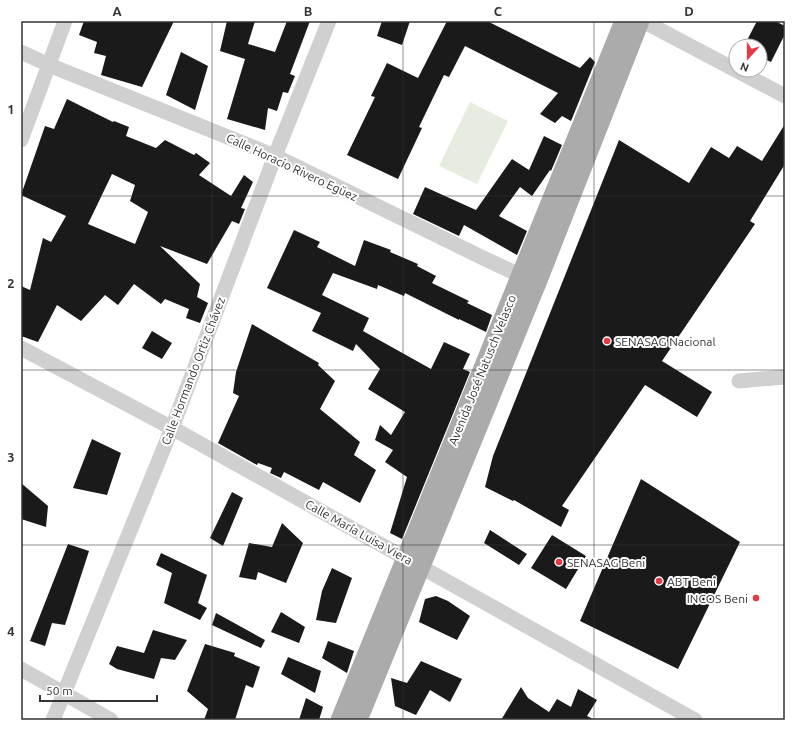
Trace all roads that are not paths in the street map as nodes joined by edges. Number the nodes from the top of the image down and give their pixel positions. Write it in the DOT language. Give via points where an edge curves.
graph roads {
  1 [pos="65,21"];
  2 [pos="329,21"];
  3 [pos="624,21"];
  4 [pos="640,21"];
  5 [pos="644,21"];
  6 [pos="21,52"];
  7 [pos="49,65"];
  8 [pos="785,96"];
  9 [pos="21,140"];
  10 [pos="276,156"];
  11 [pos="529,279"];
  12 [pos="21,348"];
  13 [pos="785,377"];
  14 [pos="739,381"];
  15 [pos="172,428"];
  16 [pos="413,563"];
  17 [pos="21,668"];
  18 [pos="64,693"];
  19 [pos="53,720"];
  20 [pos="111,720"];
  21 [pos="340,720"];
  22 [pos="358,720"];
  23 [pos="695,720"];
  1 -- 7 [label="street"];
  2 -- 10 [label="street, Calle Hormando Ortiz Chávez"];
  3 -- 11 [label="main road, Avenida José Natusch Velasco"];
  4 -- 11 [label="main road, Avenida José Natusch Velasco"];
  5 -- 8 [label="street"];
  6 -- 7 [label="street, Calle Horacio Rivero Egüez"];
  7 -- 9 [label="street"];
  7 -- 10 [label="street, Calle Horacio Rivero Egüez"];
  10 -- 11 [label="street, Calle Horacio Rivero Egüez"];
  10 -- 15 [label="street, Calle Hormando Ortiz Chávez"];
  11 -- 16 [label="main road, Avenida José Natusch Velasco"];
  12 -- 15 [label="street, Calle María Luisa Viera"];
  13 -- 14 [label="street"];
  15 -- 16 [label="street, Calle María Luisa Viera"];
  15 -- 18 [label="street, Calle Hormando Ortiz Chávez"];
  16 -- 21 [label="main road, Avenida José Natusch Velasco"];
  16 -- 22 [label="main road, Avenida José Natusch Velasco"];
  16 -- 23 [label="street, Calle María Luisa Viera"];
  17 -- 18 [label="street"];
  18 -- 19 [label="street, Calle Hormando Ortiz Chávez"];
  18 -- 20 [label="street"];
}
